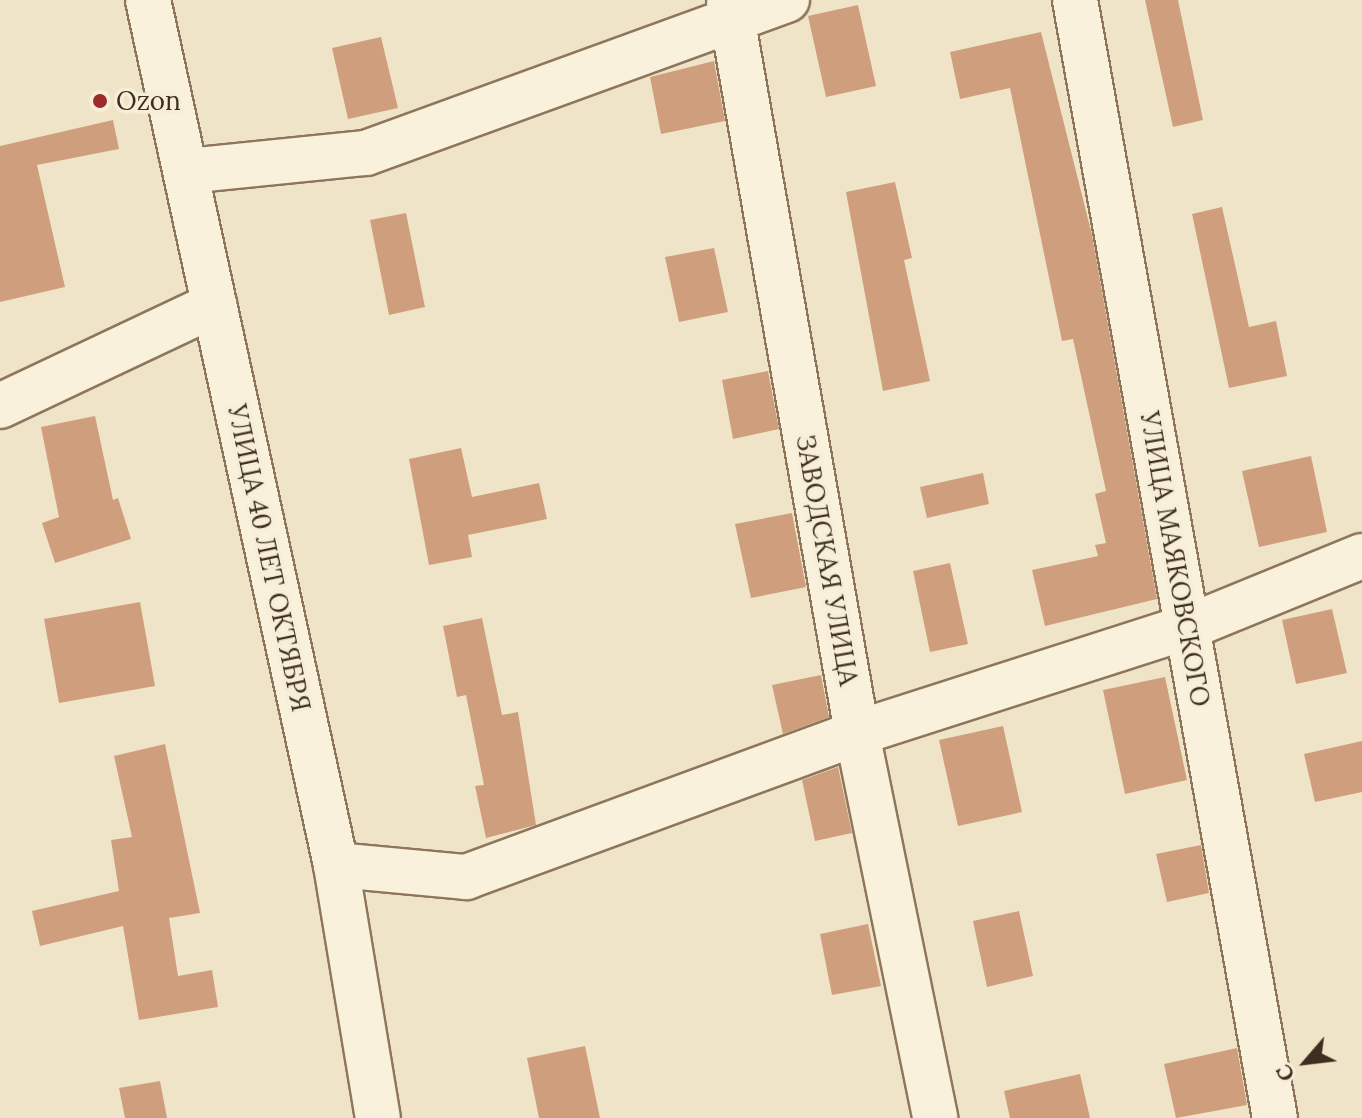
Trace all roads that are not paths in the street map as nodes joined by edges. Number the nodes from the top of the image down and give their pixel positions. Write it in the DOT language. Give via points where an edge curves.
graph roads {
  1 [pos="148,0"];
  2 [pos="787,0"];
  3 [pos="1075,0"];
  4 [pos="732,10"];
  5 [pos="188,171"];
  6 [pos="214,305"];
  7 [pos="0,406"];
  8 [pos="1362,556"];
  9 [pos="1188,627"];
  10 [pos="857,733"];
  11 [pos="336,865"];
  12 [pos="378,1118"];
  13 [pos="935,1118"];
  14 [pos="1275,1118"];
  1 -- 5 [label="street, УЛИЦА 40 ЛЕТ ОКТЯБРЯ"];
  2 -- 4 [label="street"];
  3 -- 9 [label="street, УЛИЦА МАЯКОВСКОГО"];
  4 -- 5 [label="street" via="366,153"];
  4 -- 10 [label="street, ЗАВОДСКАЯ УЛИЦА"];
  5 -- 6 [label="street, УЛИЦА 40 ЛЕТ ОКТЯБРЯ"];
  6 -- 7 [label="street"];
  6 -- 11 [label="street, УЛИЦА 40 ЛЕТ ОКТЯБРЯ"];
  8 -- 9 [label="street"];
  9 -- 10 [label="street"];
  9 -- 14 [label="street, УЛИЦА МАЯКОВСКОГО"];
  10 -- 11 [label="street" via="466,877"];
  10 -- 13 [label="street, ЗАВОДСКАЯ УЛИЦА"];
  11 -- 12 [label="street, УЛИЦА 40 ЛЕТ ОКТЯБРЯ"];
}
